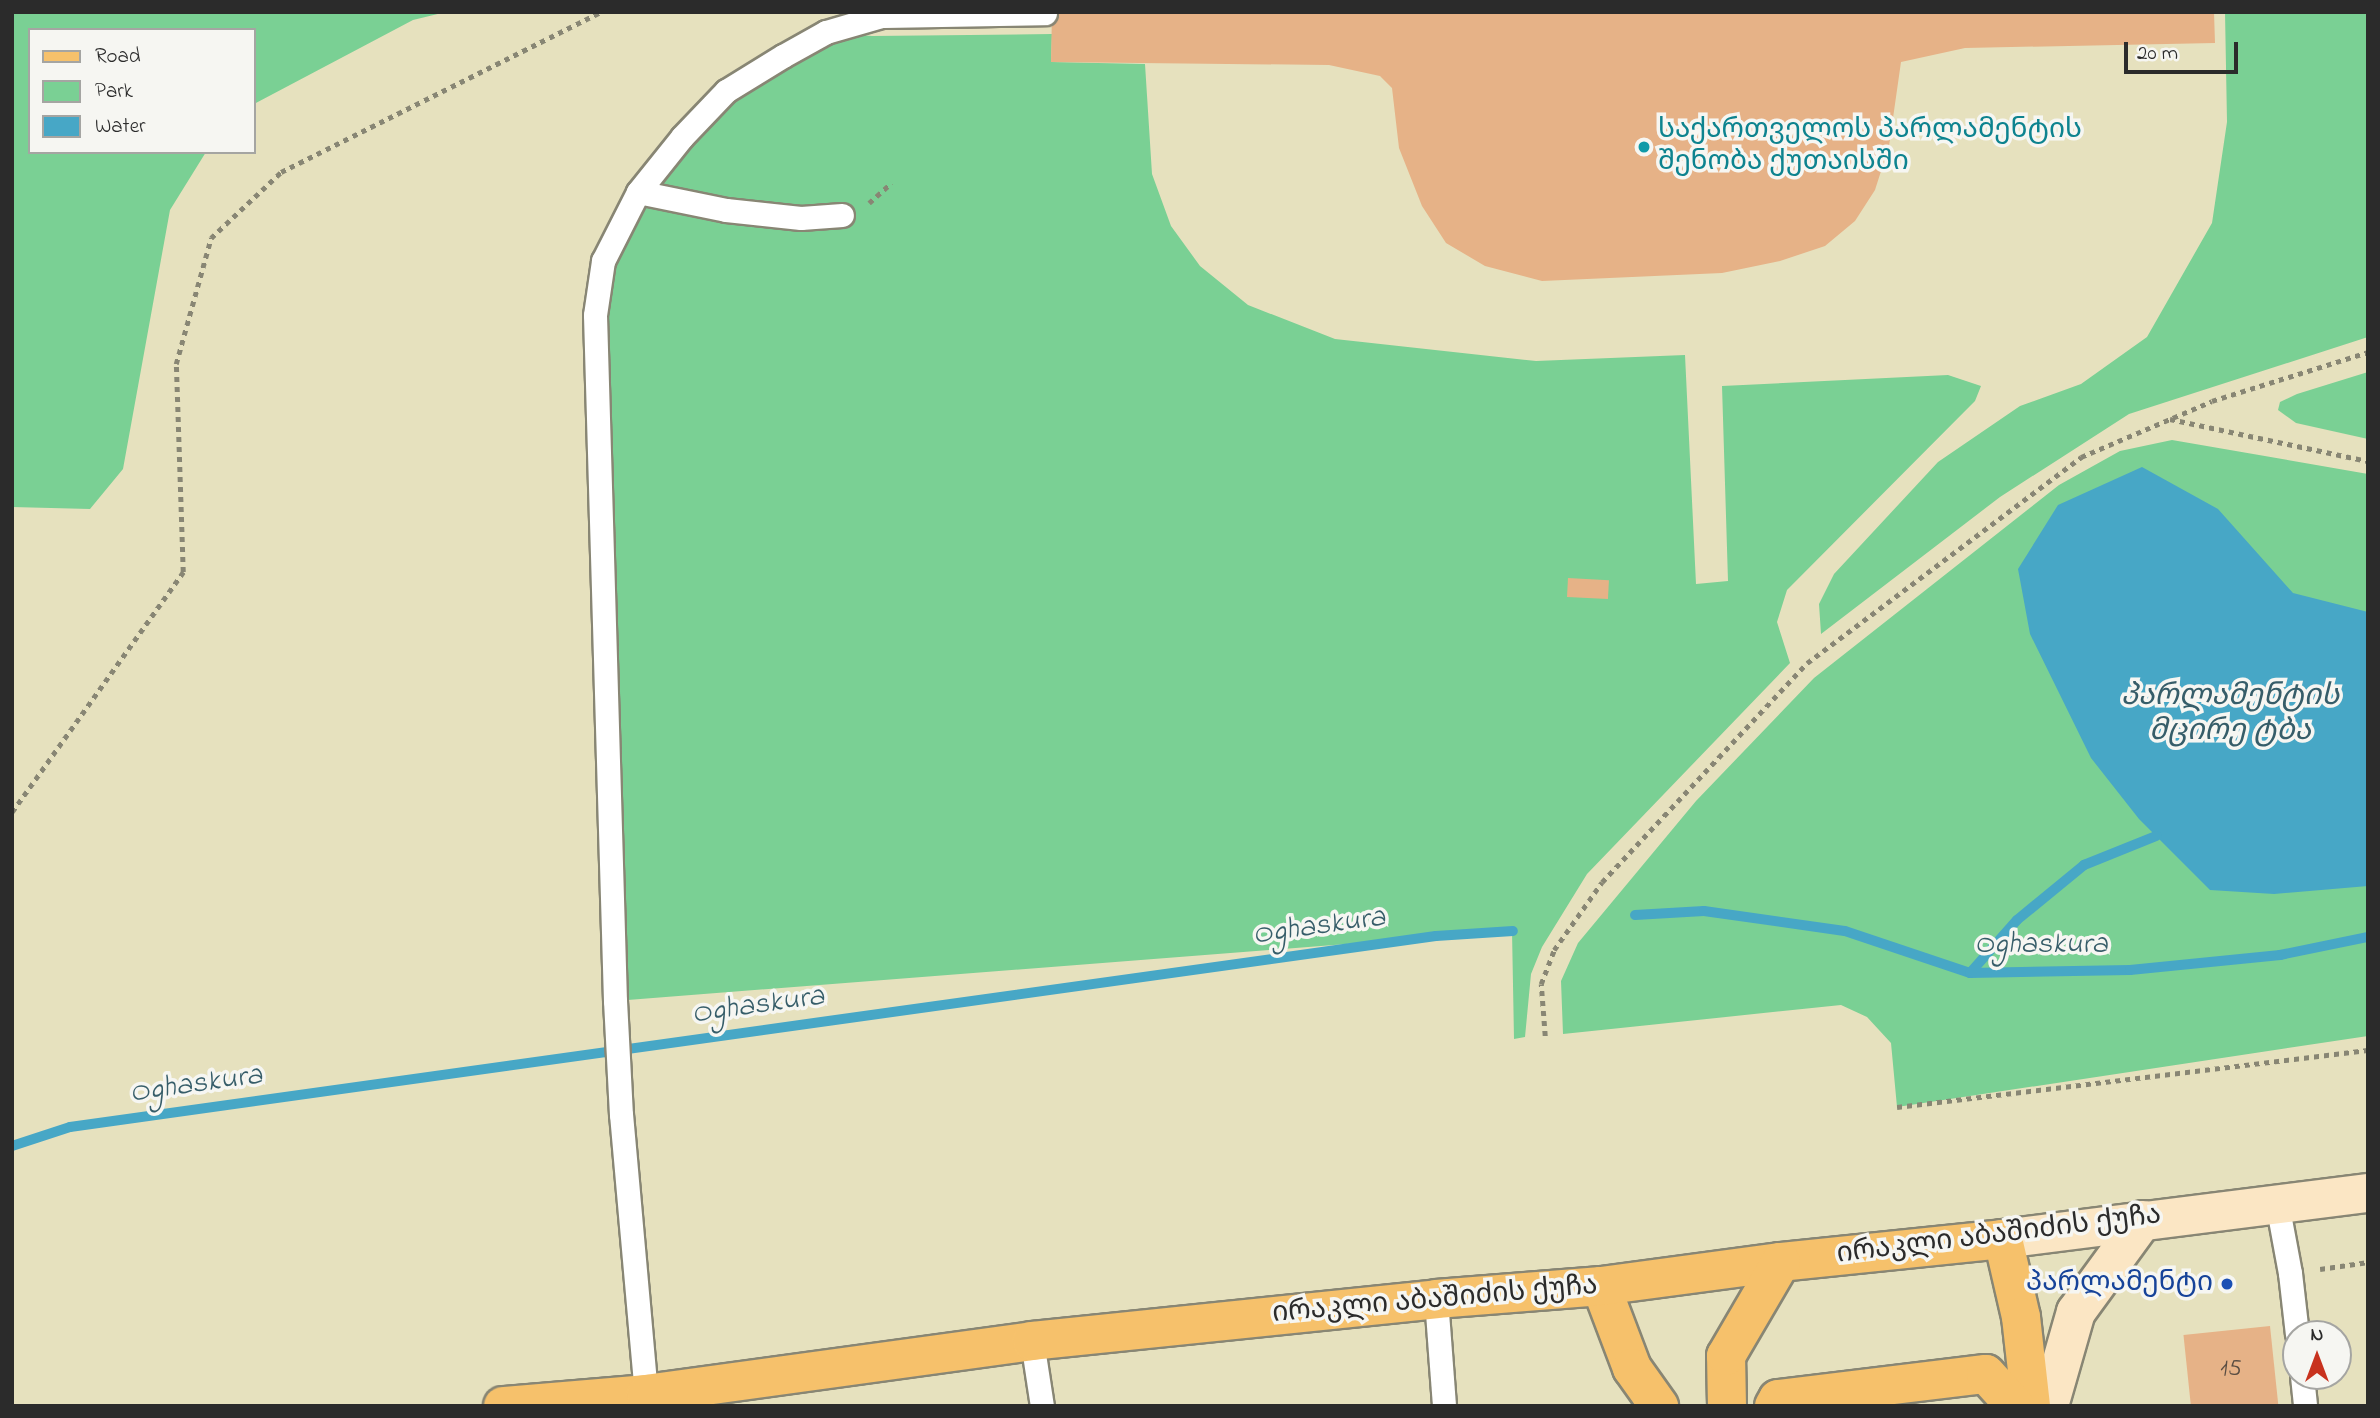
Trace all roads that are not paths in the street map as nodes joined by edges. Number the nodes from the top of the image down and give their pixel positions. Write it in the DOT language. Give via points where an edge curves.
graph roads {
  1 [pos="1045,13"];
  2 [pos="638,192"];
  3 [pos="842,215"];
  4 [pos="2368,1193"];
  5 [pos="2277,1203"];
  6 [pos="2143,1220"];
  7 [pos="2003,1239"];
  8 [pos="1781,1262"];
  9 [pos="1601,1286"];
  10 [pos="1436,1299"];
  11 [pos="2295,1320"];
  12 [pos="1032,1341"];
  13 [pos="646,1394"];
  14 [pos="503,1406"];
  15 [pos="1042,1406"];
  16 [pos="1444,1406"];
  17 [pos="1659,1406"];
  18 [pos="1727,1406"];
  19 [pos="1774,1406"];
  20 [pos="2015,1406"];
  21 [pos="2031,1406"];
  22 [pos="2049,1406"];
  1 -- 2 [label="lane" via="881,16 826,32 726,91"];
  2 -- 3 [label="lane" via="726,210 801,218"];
  2 -- 13 [label="lane" via="603,261 595,315 614,1001"];
  4 -- 5 [label="main road, ირაკლი აბაშიძის ქუჩა"];
  5 -- 6 [label="main road, ირაკლი აბაშიძის ქუჩა"];
  5 -- 11 [label="lane"];
  6 -- 7 [label="main road, ირაკლი აბაშიძის ქუჩა"];
  6 -- 22 [label="main road" via="2076,1312"];
  7 -- 8 [label="main road, ირაკლი აბაშიძის ქუჩა"];
  7 -- 21 [label="main road" via="2021,1317"];
  8 -- 9 [label="main road, ირაკლი აბაშიძის ქუჩა"];
  8 -- 18 [label="main road" via="1726,1356"];
  9 -- 10 [label="main road, ირაკლი აბაშიძის ქუჩა"];
  9 -- 17 [label="main road" via="1632,1368"];
  10 -- 12 [label="main road, ირაკლი აბაშიძის ქუჩა"];
  10 -- 16 [label="lane"];
  12 -- 13 [label="main road, ირაკლი აბაშიძის ქუჩა"];
  12 -- 15 [label="lane"];
  13 -- 14 [label="main road, ირაკლი აბაშიძის ქუჩა"];
  19 -- 20 [label="main road" via="1778,1399 1986,1374"];
}
